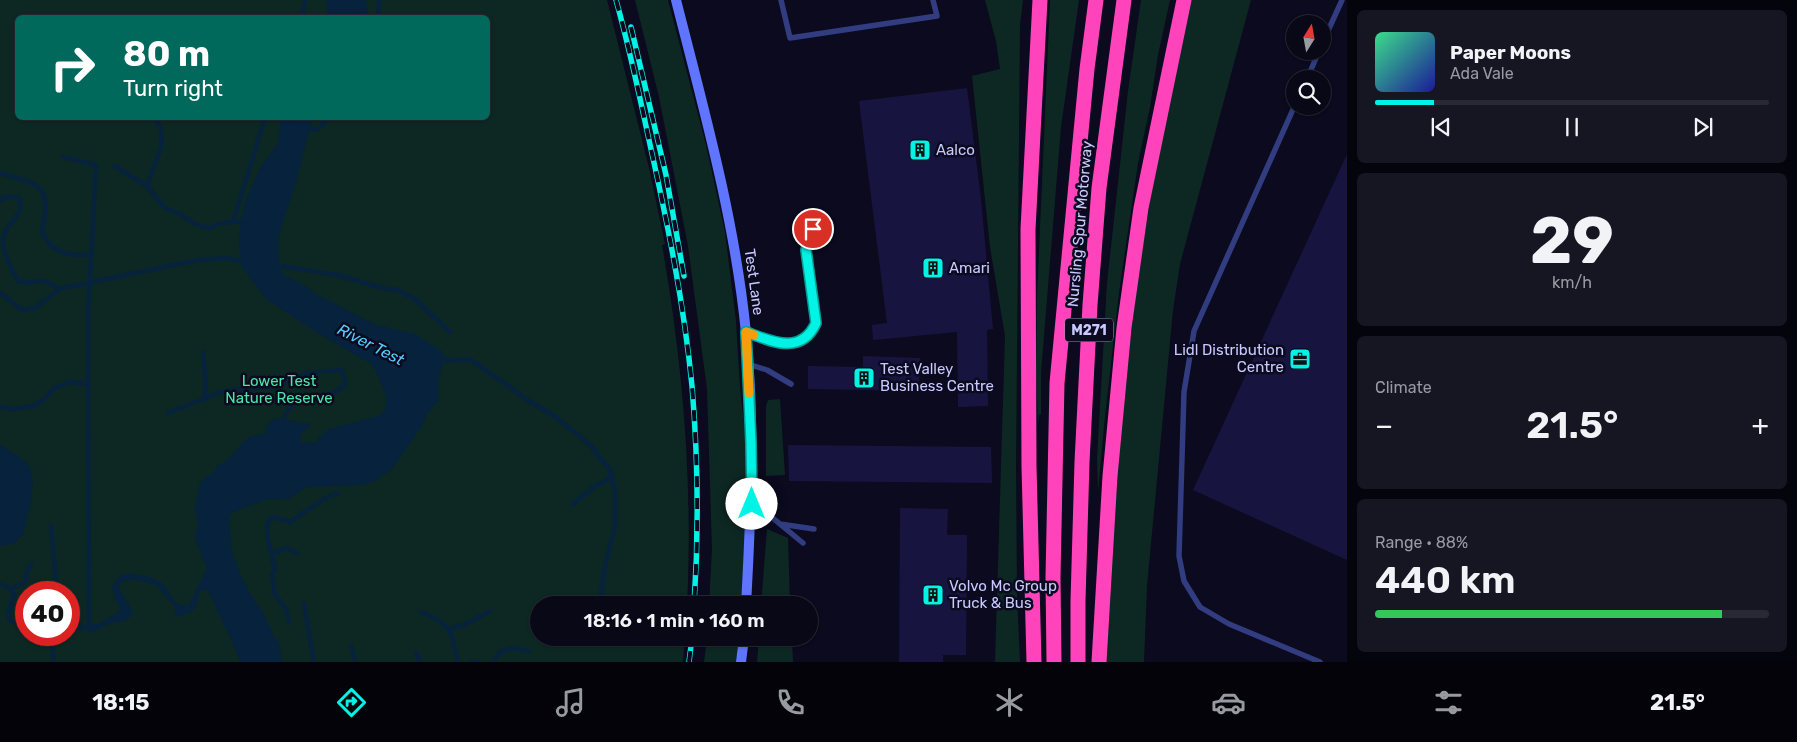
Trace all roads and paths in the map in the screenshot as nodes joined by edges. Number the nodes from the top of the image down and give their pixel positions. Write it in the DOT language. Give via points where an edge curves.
graph roads {
  1 [pos="676,0"];
  2 [pos="781,0"];
  3 [pos="933,0"];
  4 [pos="1040,0"];
  5 [pos="1096,0"];
  6 [pos="1124,0"];
  7 [pos="1184,0"];
  8 [pos="1342,0"];
  9 [pos="1331,24"];
  10 [pos="1291,115"];
  11 [pos="813,229"];
  12 [pos="746,332"];
  13 [pos="748,364"];
  14 [pos="791,384"];
  15 [pos="752,504"];
  16 [pos="778,524"];
  17 [pos="814,529"];
  18 [pos="803,543"];
  19 [pos="747,596"];
  20 [pos="743,646"];
  21 [pos="741,662"];
  22 [pos="1034,662"];
  23 [pos="1054,662"];
  24 [pos="1078,662"];
  25 [pos="1099,662"];
  26 [pos="1320,662"];
  1 -- 12 [label="street, Test Lane" via="728,213"];
  2 -- 3 [label="lane" via="790,38 937,16"];
  4 -- 22 [label="highway" via="1028,230"];
  5 -- 23 [label="highway, Nursling Spur Motorway / M271" via="1057,383"];
  6 -- 24 [label="highway, Nursling Spur Motorway / M271" via="1099,188 1090,305 1082,462"];
  7 -- 25 [label="highway, M271" via="1141,208 1124,328 1110,476"];
  8 -- 9 [label="lane"];
  10 -- 26 [label="lane" via="1194,330 1184,392 1179,556 1184,581 1200,607 1229,624"];
  11 -- 12 [label="lane" via="806,250 816,323 812,333 789,344 774,343"];
  12 -- 13 [label="street, Test Lane"];
  13 -- 14 [label="lane" via="767,370"];
  13 -- 15 [label="street, Test Lane"];
  15 -- 16 [label="lane"];
  15 -- 19 [label="street, Test Lane"];
  16 -- 17 [label="lane"];
  16 -- 18 [label="lane"];
  20 -- 21 [label="street"];
}
